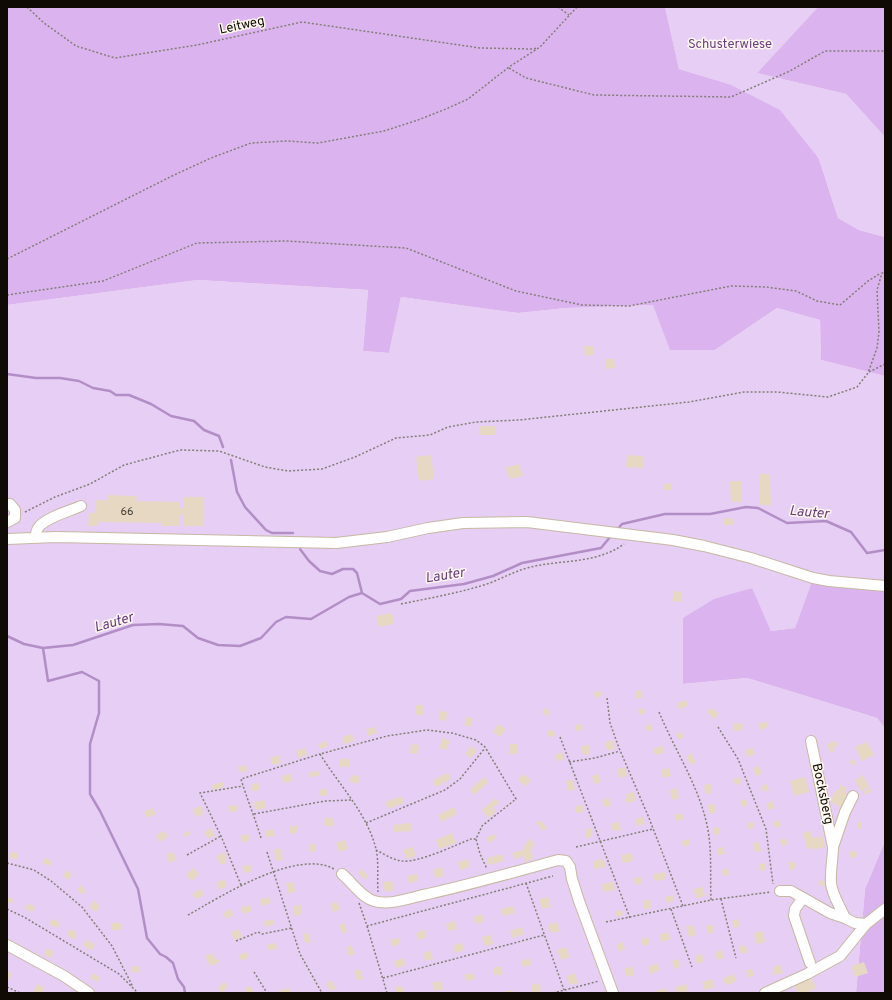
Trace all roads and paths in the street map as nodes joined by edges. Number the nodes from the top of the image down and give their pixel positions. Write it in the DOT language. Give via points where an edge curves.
graph roads {
  1 [pos="27,7"];
  2 [pos="558,7"];
  3 [pos="577,7"];
  4 [pos="569,15"];
  5 [pos="540,48"];
  6 [pos="885,51"];
  7 [pos="509,68"];
  8 [pos="7,259"];
  9 [pos="882,273"];
  10 [pos="885,273"];
  11 [pos="7,295"];
  12 [pos="885,364"];
  13 [pos="868,373"];
  14 [pos="7,504"];
  15 [pos="81,506"];
  16 [pos="11,520"];
  17 [pos="635,535"];
  18 [pos="7,538"];
  19 [pos="35,538"];
  20 [pos="885,586"];
  21 [pos="401,604"];
  22 [pos="607,698"];
  23 [pos="659,712"];
  24 [pos="718,728"];
  25 [pos="560,737"];
  26 [pos="811,741"];
  27 [pos="485,747"];
  28 [pos="620,751"];
  29 [pos="320,754"];
  30 [pos="569,762"];
  31 [pos="243,786"];
  32 [pos="852,796"];
  33 [pos="352,800"];
  34 [pos="254,814"];
  35 [pos="366,823"];
  36 [pos="653,829"];
  37 [pos="221,836"];
  38 [pos="261,838"];
  39 [pos="476,839"];
  40 [pos="600,842"];
  41 [pos="576,847"];
  42 [pos="833,847"];
  43 [pos="376,850"];
  44 [pos="267,852"];
  45 [pos="188,855"];
  46 [pos="7,863"];
  47 [pos="273,872"];
  48 [pos="342,874"];
  49 [pos="552,876"];
  50 [pos="492,878"];
  51 [pos="526,882"];
  52 [pos="242,885"];
  53 [pos="777,891"];
  54 [pos="362,892"];
  55 [pos="721,898"];
  56 [pos="803,898"];
  57 [pos="711,900"];
  58 [pos="378,902"];
  59 [pos="683,906"];
  60 [pos="7,909"];
  61 [pos="671,909"];
  62 [pos="885,909"];
  63 [pos="188,915"];
  64 [pos="630,918"];
  65 [pos="845,918"];
  66 [pos="606,922"];
  67 [pos="866,924"];
  68 [pos="366,926"];
  69 [pos="292,928"];
  70 [pos="544,935"];
  71 [pos="236,941"];
  72 [pos="7,945"];
  73 [pos="736,958"];
  74 [pos="810,963"];
  75 [pos="692,967"];
  76 [pos="254,972"];
  77 [pos="383,978"];
  78 [pos="608,978"];
  79 [pos="7,987"];
  80 [pos="133,987"];
  81 [pos="564,990"];
  82 [pos="20,993"];
  83 [pos="89,993"];
  84 [pos="138,993"];
  85 [pos="267,993"];
  86 [pos="322,993"];
  87 [pos="387,993"];
  88 [pos="553,993"];
  89 [pos="612,993"];
  90 [pos="765,993"];
  1 -- 5 [label="path, Leitweg" via="44,24 76,46 115,58 197,45 302,22 480,48"];
  2 -- 4 [label="path"];
  3 -- 4 [label="path"];
  4 -- 5 [label="path"];
  5 -- 7 [label="path"];
  6 -- 7 [label="path" via="825,50 790,71 730,97 594,95 526,78"];
  7 -- 8 [label="path" via="468,99 384,131 318,143 286,141 250,144 211,158"];
  9 -- 10 [label="path"];
  9 -- 11 [label="path" via="868,281 840,305 817,301 796,291 731,286 629,306 582,305 516,291 406,248 286,242 197,243 103,281"];
  9 -- 13 [label="path" via="877,290 877,348"];
  12 -- 13 [label="path"];
  13 -- 16 [label="path" via="857,387 828,397 744,392 682,403 476,422 448,427 430,436 396,438 322,469 288,471 265,468 219,451 180,450 124,465 90,484 56,497"];
  14 -- 16 [label="street" via="15,510"];
  15 -- 19 [label="street" via="44,522 38,528"];
  17 -- 19 [label="street" via="527,522 489,522 463,523 336,543"];
  17 -- 20 [label="street" via="704,546 813,578"];
  17 -- 21 [label="path" via="621,546 600,555 577,561 538,565 458,592"];
  18 -- 19 [label="street"];
  22 -- 28 [label="path" via="610,723"];
  23 -- 57 [label="path" via="690,775 703,811 709,837"];
  24 -- 53 [label="path" via="738,758 766,829"];
  25 -- 30 [label="path"];
  26 -- 42 [label="street, Bocksberg"];
  27 -- 29 [label="path" via="476,740 452,733 427,730 387,736"];
  27 -- 35 [label="path" via="460,779 445,790"];
  27 -- 39 [label="path" via="516,799 482,826"];
  28 -- 30 [label="path"];
  28 -- 36 [label="path"];
  29 -- 31 [label="path" via="241,779"];
  29 -- 33 [label="path"];
  30 -- 40 [label="path"];
  31 -- 34 [label="path"];
  31 -- 37 [label="path" via="200,793"];
  32 -- 42 [label="street, Bocksberg"];
  33 -- 34 [label="path"];
  33 -- 35 [label="path"];
  34 -- 38 [label="path"];
  35 -- 43 [label="path"];
  36 -- 40 [label="path"];
  36 -- 59 [label="path"];
  37 -- 45 [label="path"];
  37 -- 52 [label="path"];
  39 -- 43 [label="path" via="413,860 402,861"];
  39 -- 50 [label="path"];
  40 -- 41 [label="path"];
  40 -- 64 [label="path"];
  42 -- 65 [label="street, Bocksberg" via="831,882"];
  43 -- 58 [label="path"];
  44 -- 47 [label="path"];
  46 -- 80 [label="path" via="34,870 82,907 112,946"];
  47 -- 48 [label="path" via="317,864 328,866"];
  47 -- 52 [label="path"];
  47 -- 69 [label="path"];
  48 -- 54 [label="street"];
  49 -- 51 [label="path"];
  50 -- 58 [label="street" via="397,901"];
  50 -- 78 [label="street" via="558,860 566,861 570,866 579,901"];
  51 -- 68 [label="path"];
  51 -- 70 [label="path"];
  52 -- 63 [label="path"];
  53 -- 55 [label="path"];
  53 -- 56 [label="street" via="791,891"];
  54 -- 58 [label="street"];
  54 -- 68 [label="path" via="359,903"];
  55 -- 57 [label="path"];
  55 -- 73 [label="path"];
  56 -- 65 [label="street"];
  56 -- 74 [label="street" via="795,909 794,916"];
  57 -- 59 [label="path"];
  59 -- 61 [label="path"];
  60 -- 80 [label="path" via="119,974"];
  61 -- 64 [label="path"];
  61 -- 75 [label="path"];
  62 -- 67 [label="street"];
  64 -- 66 [label="path"];
  65 -- 67 [label="street" via="855,923"];
  67 -- 90 [label="street" via="840,956"];
  68 -- 77 [label="path"];
  69 -- 71 [label="path" via="262,934 258,932"];
  69 -- 86 [label="path" via="300,954"];
  70 -- 77 [label="path"];
  70 -- 81 [label="path"];
  72 -- 83 [label="street" via="64,976"];
  76 -- 85 [label="path"];
  77 -- 87 [label="path"];
  78 -- 81 [label="path"];
  78 -- 89 [label="street"];
  79 -- 82 [label="path"];
  80 -- 84 [label="path"];
  81 -- 88 [label="path"];
}
